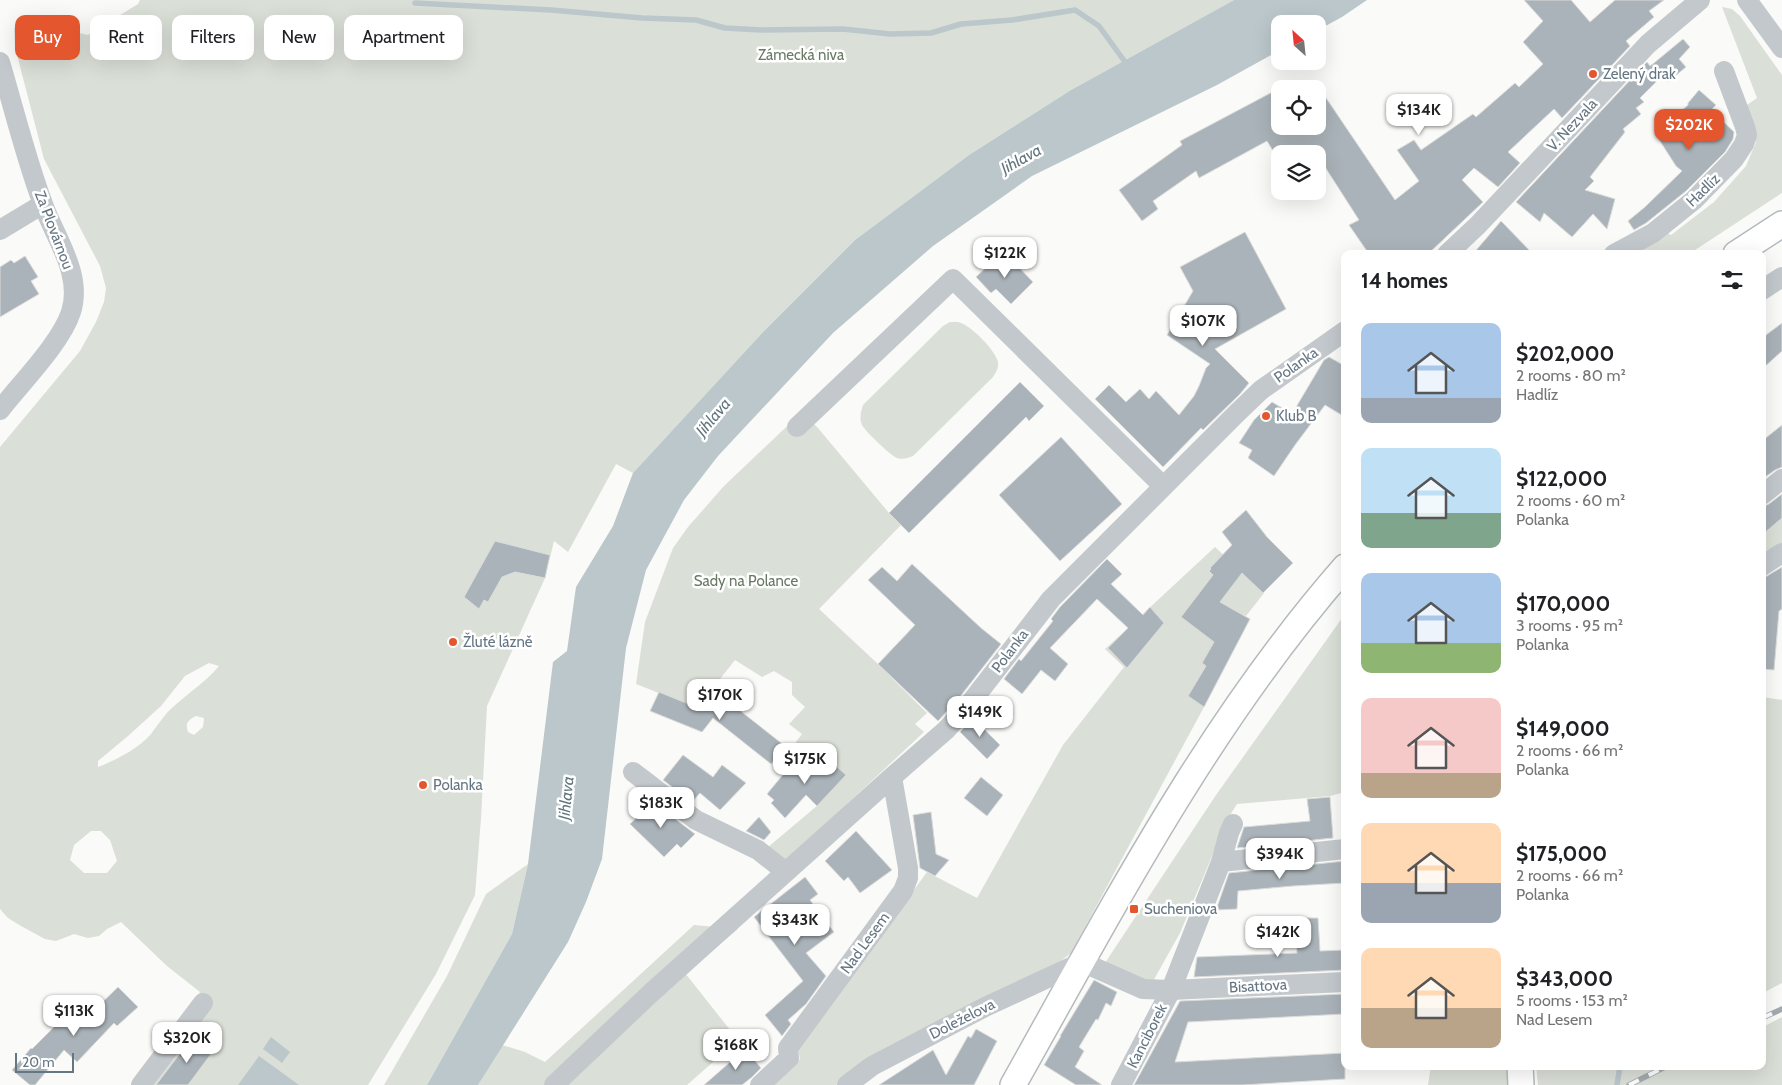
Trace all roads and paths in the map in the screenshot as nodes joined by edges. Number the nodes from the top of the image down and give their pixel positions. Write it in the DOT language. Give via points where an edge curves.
graph roads {
  1 [pos="1700,0"];
  2 [pos="1747,0"];
  3 [pos="1782,48"];
  4 [pos="0,62"];
  5 [pos="1724,71"];
  6 [pos="43,204"];
  7 [pos="1782,224"];
  8 [pos="0,230"];
  9 [pos="1451,250"];
  10 [pos="1621,250"];
  11 [pos="1742,250"];
  12 [pos="1782,277"];
  13 [pos="1766,287"];
  14 [pos="1341,334"];
  15 [pos="0,410"];
  16 [pos="797,427"];
  17 [pos="1782,479"];
  18 [pos="1163,486"];
  19 [pos="1766,492"];
  20 [pos="1782,553"];
  21 [pos="1766,563"];
  22 [pos="1341,574"];
  23 [pos="634,772"];
  24 [pos="892,777"];
  25 [pos="1233,824"];
  26 [pos="1341,849"];
  27 [pos="1220,862"];
  28 [pos="786,872"];
  29 [pos="1082,962"];
  30 [pos="1341,982"];
  31 [pos="1166,999"];
  32 [pos="203,1003"];
  33 [pos="1520,1070"];
  34 [pos="141,1085"];
  35 [pos="554,1085"];
  36 [pos="760,1085"];
  37 [pos="847,1085"];
  38 [pos="1012,1085"];
  39 [pos="1121,1085"];
  40 [pos="1521,1085"];
  1 -- 9 [label="street, V. Nezvala" via="1648,44"];
  2 -- 3 [label="street"];
  4 -- 6 [label="street, Za Plovárnou"];
  5 -- 10 [label="street, Hadlíz" via="1745,127 1744,144 1734,159 1694,200 1653,233"];
  6 -- 8 [label="street"];
  6 -- 15 [label="street, Za Plovárnou" via="69,264 74,289 71,311 64,330"];
  7 -- 11 [label="main road"];
  12 -- 13 [label="street"];
  14 -- 18 [label="street, Polanka" via="1261,390"];
  16 -- 18 [label="street" via="953,279"];
  17 -- 19 [label="street"];
  18 -- 24 [label="street, Polanka" via="1051,599 946,730"];
  20 -- 21 [label="street"];
  22 -- 29 [label="main road" via="1285,640 1223,728 1149,845"];
  23 -- 28 [label="street" via="696,820 758,850"];
  24 -- 28 [label="street, Polanka"];
  24 -- 36 [label="street, Nad Lesem" via="908,868 903,891 788,1048 789,1058"];
  25 -- 27 [label="street"];
  26 -- 27 [label="street"];
  27 -- 31 [label="street"];
  28 -- 35 [label="street, Polanka"];
  29 -- 31 [label="street, Kanciborek"];
  29 -- 37 [label="street, Doleželova" via="976,1011 872,1066"];
  29 -- 38 [label="main road"];
  30 -- 31 [label="street, Bisattova"];
  31 -- 39 [label="street, Kanciborek"];
  32 -- 34 [label="street"];
  33 -- 40 [label="main road"];
}
